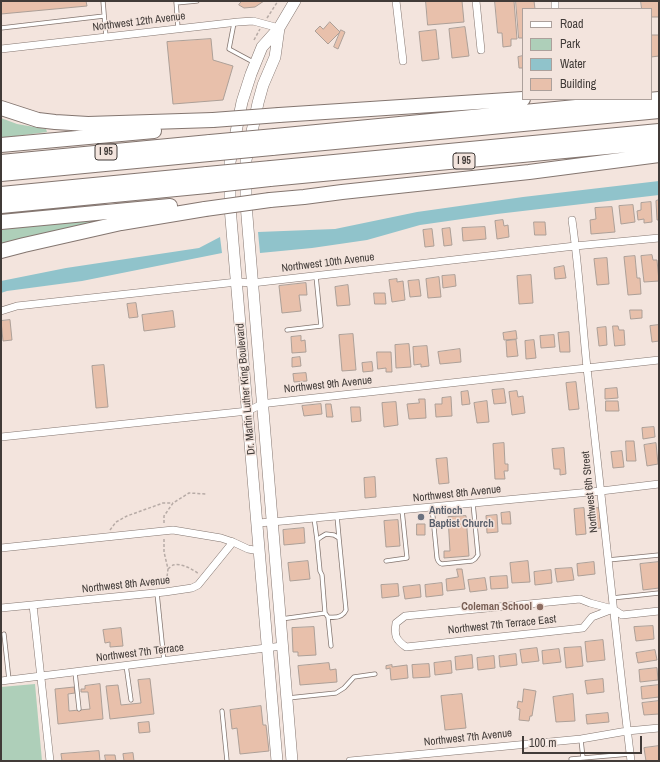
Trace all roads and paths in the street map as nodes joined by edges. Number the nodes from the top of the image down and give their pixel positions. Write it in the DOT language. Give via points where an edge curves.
graph roads {
  1 [pos="103,1"];
  2 [pos="197,1"];
  3 [pos="295,1"];
  4 [pos="396,1"];
  5 [pos="476,1"];
  6 [pos="176,2"];
  7 [pos="104,16"];
  8 [pos="234,22"];
  9 [pos="1,28"];
  10 [pos="178,28"];
  11 [pos="279,28"];
  12 [pos="106,37"];
  13 [pos="1,49"];
  14 [pos="481,50"];
  15 [pos="403,61"];
  16 [pos="255,63"];
  17 [pos="522,99"];
  18 [pos="650,100"];
  19 [pos="1,108"];
  20 [pos="659,111"];
  21 [pos="213,123"];
  22 [pos="659,131"];
  23 [pos="274,142"];
  24 [pos="659,142"];
  25 [pos="1,145"];
  26 [pos="209,148"];
  27 [pos="659,155"];
  28 [pos="1,162"];
  29 [pos="1,174"];
  30 [pos="270,174"];
  31 [pos="207,180"];
  32 [pos="1,194"];
  33 [pos="1,206"];
  34 [pos="206,206"];
  35 [pos="572,220"];
  36 [pos="1,222"];
  37 [pos="659,238"];
  38 [pos="575,246"];
  39 [pos="1,251"];
  40 [pos="316,276"];
  41 [pos="237,282"];
  42 [pos="252,283"];
  43 [pos="1,311"];
  44 [pos="287,330"];
  45 [pos="659,360"];
  46 [pos="587,367"];
  47 [pos="262,404"];
  48 [pos="248,411"];
  49 [pos="1,437"];
  50 [pos="659,484"];
  51 [pos="601,491"];
  52 [pos="173,503"];
  53 [pos="473,503"];
  54 [pos="432,507"];
  55 [pos="402,510"];
  56 [pos="337,516"];
  57 [pos="314,518"];
  58 [pos="272,522"];
  59 [pos="257,523"];
  60 [pos="104,537"];
  61 [pos="338,538"];
  62 [pos="317,540"];
  63 [pos="232,542"];
  64 [pos="1,548"];
  65 [pos="260,551"];
  66 [pos="659,555"];
  67 [pos="608,560"];
  68 [pos="386,561"];
  69 [pos="168,569"];
  70 [pos="204,577"];
  71 [pos="157,593"];
  72 [pos="659,593"];
  73 [pos="612,598"];
  74 [pos="33,605"];
  75 [pos="1,608"];
  76 [pos="613,609"];
  77 [pos="659,611"];
  78 [pos="327,615"];
  79 [pos="280,619"];
  80 [pos="4,634"];
  81 [pos="282,646"];
  82 [pos="331,646"];
  83 [pos="268,648"];
  84 [pos="164,661"];
  85 [pos="126,665"];
  86 [pos="75,672"];
  87 [pos="375,674"];
  88 [pos="40,676"];
  89 [pos="5,680"];
  90 [pos="286,698"];
  91 [pos="131,700"];
  92 [pos="79,709"];
  93 [pos="222,711"];
  94 [pos="659,728"];
  95 [pos="627,731"];
  96 [pos="581,738"];
  97 [pos="630,757"];
  98 [pos="583,758"];
  99 [pos="571,759"];
  100 [pos="50,761"];
  101 [pos="227,761"];
  102 [pos="277,761"];
  103 [pos="292,761"];
  104 [pos="350,761"];
  1 -- 7 [label="lane"];
  2 -- 6 [label="lane"];
  3 -- 11 [label="main road, Dr. Martin Luther King Boulevard"];
  4 -- 15 [label="street"];
  5 -- 14 [label="street"];
  6 -- 10 [label="lane"];
  7 -- 9 [label="lane"];
  7 -- 12 [label="lane"];
  8 -- 10 [label="street, Northwest 12th Avenue"];
  8 -- 11 [label="street, Northwest 12th Avenue" via="253,21"];
  8 -- 16 [label="lane" via="229,49"];
  10 -- 12 [label="street, Northwest 12th Avenue"];
  11 -- 16 [label="main road, Dr. Martin Luther King Boulevard" via="262,47"];
  11 -- 42 [label="main road, Dr. Martin Luther King Boulevard" via="275,57 263,85 246,160 246,204"];
  12 -- 13 [label="street, Northwest 12th Avenue"];
  16 -- 41 [label="main road, Dr. Martin Luther King Boulevard" via="242,102 230,162 230,207"];
  17 -- 21 [label="highway, bridge" via="306,112"];
  18 -- 23 [label="highway, I 95"];
  19 -- 21 [label="highway" via="38,120 72,124"];
  20 -- 23 [label="highway"];
  21 -- 25 [label="highway"];
  22 -- 30 [label="highway"];
  23 -- 26 [label="highway, I 95, bridge"];
  24 -- 30 [label="highway, I 95"];
  26 -- 28 [label="highway, I 95"];
  26 -- 29 [label="highway"];
  27 -- 34 [label="highway"];
  30 -- 31 [label="highway, I 95, bridge"];
  31 -- 32 [label="highway"];
  31 -- 33 [label="highway, I 95"];
  34 -- 36 [label="highway"];
  34 -- 39 [label="highway"];
  35 -- 38 [label="street, Northwest 6th Street"];
  37 -- 38 [label="street, Northwest 10th Avenue"];
  38 -- 40 [label="street, Northwest 10th Avenue"];
  38 -- 46 [label="street, Northwest 6th Street"];
  40 -- 42 [label="street, Northwest 10th Avenue"];
  40 -- 44 [label="lane" via="321,326"];
  41 -- 42 [label="street, Northwest 10th Avenue"];
  41 -- 43 [label="street, Northwest 10th Avenue" via="18,306"];
  41 -- 48 [label="main road, Dr. Martin Luther King Boulevard"];
  42 -- 47 [label="main road, Dr. Martin Luther King Boulevard"];
  45 -- 46 [label="street, Northwest 9th Avenue"];
  46 -- 47 [label="street, Northwest 9th Avenue"];
  46 -- 51 [label="street, Northwest 6th Street"];
  47 -- 48 [label="street, Northwest 9th Avenue"];
  47 -- 58 [label="main road, Dr. Martin Luther King Boulevard"];
  48 -- 49 [label="street, Northwest 9th Avenue"];
  48 -- 59 [label="main road, Dr. Martin Luther King Boulevard"];
  50 -- 51 [label="street, Northwest 8th Avenue"];
  51 -- 53 [label="street, Northwest 8th Avenue"];
  51 -- 67 [label="street, Northwest 6th Street"];
  52 -- 60 [label="path" via="163,503 127,516 116,522"];
  53 -- 54 [label="street, Northwest 8th Avenue"];
  53 -- 54 [label="lane" via="477,557 472,561 442,564 437,558"];
  54 -- 55 [label="street, Northwest 8th Avenue"];
  55 -- 56 [label="street, Northwest 8th Avenue"];
  55 -- 68 [label="lane" via="407,558"];
  56 -- 57 [label="street, Northwest 8th Avenue"];
  56 -- 61 [label="lane"];
  57 -- 58 [label="street, Northwest 8th Avenue"];
  57 -- 62 [label="lane"];
  58 -- 59 [label="street, Northwest 8th Avenue"];
  58 -- 79 [label="main road, Dr. Martin Luther King Boulevard"];
  59 -- 65 [label="main road, Dr. Martin Luther King Boulevard"];
  60 -- 63 [label="street" via="173,530"];
  60 -- 64 [label="street"];
  61 -- 62 [label="lane" via="328,534"];
  61 -- 78 [label="lane" via="346,610 341,616"];
  62 -- 78 [label="lane"];
  63 -- 65 [label="street"];
  63 -- 70 [label="street, Northwest 8th Avenue"];
  65 -- 83 [label="main road, Dr. Martin Luther King Boulevard"];
  66 -- 67 [label="lane"];
  67 -- 73 [label="street, Northwest 6th Street"];
  69 -- 70 [label="path" via="173,565 184,566"];
  70 -- 71 [label="street, Northwest 8th Avenue" via="192,588"];
  71 -- 74 [label="street, Northwest 8th Avenue"];
  71 -- 84 [label="lane"];
  72 -- 73 [label="lane"];
  73 -- 76 [label="street, Northwest 6th Street"];
  74 -- 75 [label="street, Northwest 8th Avenue"];
  74 -- 88 [label="street"];
  76 -- 76 [label="street, Northwest 7th Terrace East" via="592,617 583,628 406,647 398,642 394,633 396,623 405,616 580,599"];
  76 -- 77 [label="street" via="622,615"];
  76 -- 95 [label="street, Northwest 6th Street"];
  78 -- 79 [label="lane"];
  78 -- 82 [label="lane"];
  79 -- 81 [label="main road, Dr. Martin Luther King Boulevard"];
  80 -- 89 [label="lane"];
  81 -- 83 [label="street, Northwest 7th Terrace"];
  81 -- 90 [label="main road, Dr. Martin Luther King Boulevard"];
  83 -- 84 [label="street, Northwest 7th Terrace"];
  83 -- 102 [label="main road, Dr. Martin Luther King Boulevard"];
  84 -- 85 [label="street, Northwest 7th Terrace"];
  85 -- 86 [label="street, Northwest 7th Terrace"];
  85 -- 91 [label="lane"];
  86 -- 88 [label="street, Northwest 7th Terrace"];
  86 -- 92 [label="lane"];
  87 -- 90 [label="lane" via="354,677 336,693"];
  88 -- 89 [label="street, Northwest 7th Terrace"];
  88 -- 100 [label="street"];
  90 -- 103 [label="main road, Dr. Martin Luther King Boulevard"];
  93 -- 101 [label="lane"];
  94 -- 95 [label="street, Northwest 7th Avenue"];
  95 -- 96 [label="street, Northwest 7th Avenue"];
  95 -- 97 [label="street, Northwest 6th Street"];
  96 -- 98 [label="lane"];
  96 -- 104 [label="street, Northwest 7th Avenue"];
  97 -- 98 [label="lane"];
  98 -- 99 [label="lane"];
}
